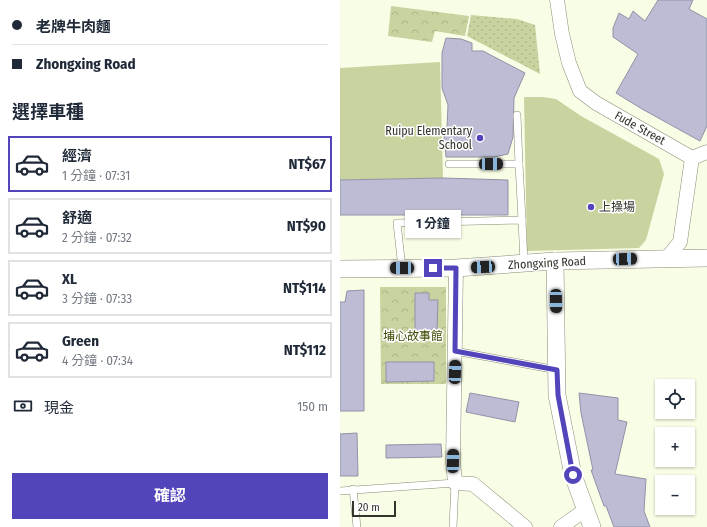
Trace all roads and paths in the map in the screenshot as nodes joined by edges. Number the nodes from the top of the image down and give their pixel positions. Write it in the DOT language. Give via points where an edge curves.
graph roads {
  1 [pos="557,0"];
  2 [pos="517,115"];
  3 [pos="707,152"];
  4 [pos="692,158"];
  5 [pos="449,164"];
  6 [pos="519,164"];
  7 [pos="522,220"];
  8 [pos="667,258"];
  9 [pos="707,258"];
  10 [pos="555,262"];
  11 [pos="524,265"];
  12 [pos="402,268"];
  13 [pos="456,268"];
  14 [pos="340,269"];
  15 [pos="455,351"];
  16 [pos="557,370"];
  17 [pos="454,483"];
  18 [pos="353,489"];
  19 [pos="340,491"];
  20 [pos="584,510"];
  21 [pos="357,527"];
  22 [pos="452,527"];
  23 [pos="525,527"];
  24 [pos="561,527"];
  25 [pos="592,527"];
  1 -- 4 [label="street, Fude Street" via="566,49 580,91 596,103"];
  2 -- 6 [label="lane"];
  3 -- 4 [label="street"];
  4 -- 8 [label="street" via="680,242"];
  5 -- 6 [label="lane"];
  6 -- 7 [label="lane"];
  7 -- 11 [label="lane"];
  7 -- 12 [label="lane" via="397,222"];
  8 -- 9 [label="street, Zhongxing Road"];
  8 -- 10 [label="street, Zhongxing Road"];
  10 -- 11 [label="street, Zhongxing Road"];
  10 -- 16 [label="street"];
  11 -- 13 [label="street, Zhongxing Road"];
  12 -- 13 [label="street, Zhongxing Road"];
  12 -- 14 [label="street, Zhongxing Road"];
  13 -- 15 [label="street"];
  15 -- 16 [label="lane"];
  15 -- 17 [label="street"];
  16 -- 20 [label="street" via="559,402 573,475"];
  17 -- 18 [label="lane"];
  17 -- 22 [label="lane"];
  17 -- 23 [label="street" via="473,484"];
  18 -- 19 [label="lane"];
  18 -- 21 [label="lane"];
  20 -- 24 [label="street"];
  20 -- 25 [label="street"];
}
